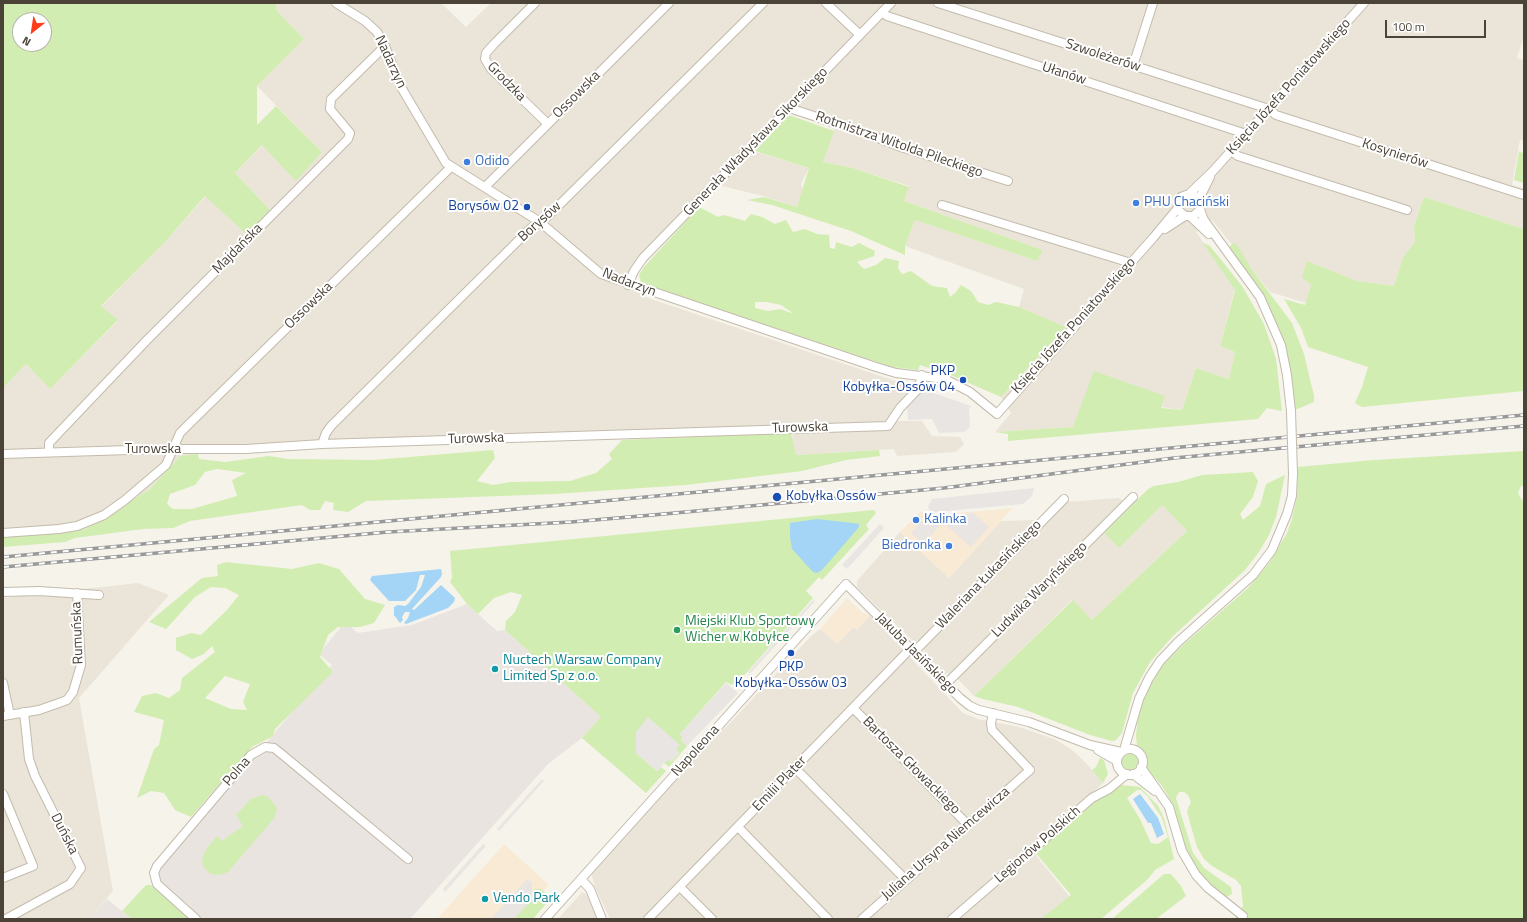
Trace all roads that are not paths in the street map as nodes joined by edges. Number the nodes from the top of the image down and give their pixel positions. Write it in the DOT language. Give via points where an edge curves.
graph roads {
  1 [pos="336,3"];
  2 [pos="535,3"];
  3 [pos="669,3"];
  4 [pos="763,3"];
  5 [pos="826,3"];
  6 [pos="891,3"];
  7 [pos="938,3"];
  8 [pos="1153,3"];
  9 [pos="1364,3"];
  10 [pos="882,12"];
  11 [pos="859,34"];
  12 [pos="385,46"];
  13 [pos="1133,66"];
  14 [pos="789,108"];
  15 [pos="1269,109"];
  16 [pos="548,124"];
  17 [pos="1246,134"];
  18 [pos="1231,151"];
  19 [pos="451,167"];
  20 [pos="1213,171"];
  21 [pos="1008,181"];
  22 [pos="485,187"];
  23 [pos="1189,194"];
  24 [pos="1524,195"];
  25 [pos="1199,199"];
  26 [pos="942,205"];
  27 [pos="1178,208"];
  28 [pos="1200,210"];
  29 [pos="1407,210"];
  30 [pos="1188,216"];
  31 [pos="540,222"];
  32 [pos="1153,238"];
  33 [pos="1222,247"];
  34 [pos="1131,263"];
  35 [pos="628,285"];
  36 [pos="922,375"];
  37 [pos="997,414"];
  38 [pos="322,444"];
  39 [pos="173,450"];
  40 [pos="49,452"];
  41 [pos="3,454"];
  42 [pos="1133,497"];
  43 [pos="1064,499"];
  44 [pos="3,533"];
  45 [pos="846,584"];
  46 [pos="3,592"];
  47 [pos="77,592"];
  48 [pos="99,595"];
  49 [pos="912,650"];
  50 [pos="3,683"];
  51 [pos="946,684"];
  52 [pos="853,708"];
  53 [pos="24,712"];
  54 [pos="993,713"];
  55 [pos="6,715"];
  56 [pos="1132,724"];
  57 [pos="1090,746"];
  58 [pos="1134,750"];
  59 [pos="1123,751"];
  60 [pos="1117,761"];
  61 [pos="1141,767"];
  62 [pos="795,768"];
  63 [pos="1130,774"];
  64 [pos="3,794"];
  65 [pos="1163,797"];
  66 [pos="968,825"];
  67 [pos="738,827"];
  68 [pos="408,859"];
  69 [pos="3,878"];
  70 [pos="581,879"];
  71 [pos="906,880"];
  72 [pos="680,887"];
  73 [pos="1243,916"];
  74 [pos="6,919"];
  75 [pos="196,919"];
  76 [pos="545,919"];
  77 [pos="602,919"];
  78 [pos="648,919"];
  79 [pos="712,919"];
  80 [pos="828,919"];
  81 [pos="862,919"];
  82 [pos="952,919"];
  1 -- 12 [label="street, Nadarzyn" via="371,25"];
  2 -- 16 [label="street, Grodzka" via="494,44 486,53 485,59 491,69"];
  3 -- 16 [label="street, Ossowska"];
  4 -- 31 [label="street, Borysów"];
  5 -- 11 [label="street"];
  6 -- 10 [label="street, Generała Władysława Sikorskiego"];
  7 -- 13 [label="street, Szwoleżerów"];
  8 -- 13 [label="street"];
  9 -- 15 [label="street, Księcia Józefa Poniatowskiego"];
  10 -- 11 [label="street, Generała Władysława Sikorskiego"];
  10 -- 17 [label="street, Ułanów" via="894,19"];
  11 -- 14 [label="street, Generała Władysława Sikorskiego"];
  12 -- 19 [label="street, Nadarzyn" via="401,87 441,156"];
  12 -- 40 [label="street, Majdańska" via="331,99 330,109 350,133 348,139 49,443"];
  13 -- 15 [label="street, Szwoleżerów"];
  14 -- 21 [label="street, Rotmistrza Witolda Pileckiego"];
  14 -- 35 [label="street, Generała Władysława Sikorskiego" via="643,258"];
  15 -- 17 [label="street, Księcia Józefa Poniatowskiego"];
  15 -- 24 [label="street, Kosynierów" via="1276,115"];
  16 -- 22 [label="street, Ossowska"];
  17 -- 18 [label="street, Księcia Józefa Poniatowskiego"];
  18 -- 20 [label="street, Księcia Józefa Poniatowskiego"];
  18 -- 29 [label="street" via="1238,156"];
  19 -- 22 [label="street, Nadarzyn"];
  19 -- 39 [label="street, Ossowska" via="180,433"];
  20 -- 23 [label="street, Księcia Józefa Poniatowskiego"];
  20 -- 25 [label="street, Księcia Józefa Poniatowskiego"];
  22 -- 31 [label="street, Nadarzyn"];
  23 -- 25 [label="street"];
  23 -- 27 [label="street" via="1181,197"];
  25 -- 28 [label="street"];
  26 -- 34 [label="street"];
  27 -- 30 [label="street"];
  27 -- 32 [label="street, Księcia Józefa Poniatowskiego"];
  28 -- 30 [label="street"];
  28 -- 33 [label="street"];
  30 -- 32 [label="street, Księcia Józefa Poniatowskiego" via="1176,221"];
  30 -- 33 [label="street"];
  31 -- 35 [label="street, Nadarzyn" via="601,274"];
  31 -- 38 [label="street, Borysów" via="331,426"];
  32 -- 34 [label="street, Księcia Józefa Poniatowskiego"];
  33 -- 56 [label="street, bridge" via="1260,297 1276,331 1285,361 1291,411 1292,496 1285,524 1267,558 1253,576 1160,661 1144,688"];
  34 -- 37 [label="street, Księcia Józefa Poniatowskiego"];
  35 -- 36 [label="street, Nadarzyn" via="876,367 896,373"];
  36 -- 37 [label="street, Nadarzyn" via="945,379 959,385"];
  36 -- 38 [label="street, Turowska" via="918,389 900,408 888,426"];
  38 -- 39 [label="street, Turowska"];
  39 -- 40 [label="street, Turowska"];
  39 -- 44 [label="street, Ossowska" via="159,472 104,515 86,523 59,529"];
  40 -- 41 [label="street, Turowska"];
  42 -- 51 [label="street, Ludwika Waryńskiego"];
  43 -- 49 [label="street, Waleriana Łukasińskiego"];
  45 -- 49 [label="street, Jakuba Jasińskiego"];
  45 -- 70 [label="street, Napoleona"];
  46 -- 47 [label="street"];
  47 -- 48 [label="street"];
  47 -- 53 [label="street, Rumuńska" via="81,665 73,692 67,700 39,710"];
  49 -- 51 [label="street, Jakuba Jasińskiego"];
  49 -- 52 [label="street, Emilii Plater"];
  50 -- 55 [label="street"];
  51 -- 54 [label="street, Jakuba Jasińskiego" via="970,706"];
  52 -- 62 [label="street, Emilii Plater"];
  52 -- 66 [label="street, Bartosza Głowackiego"];
  53 -- 55 [label="street, Rumuńska"];
  53 -- 74 [label="street, Duńska" via="30,759 35,776 81,868 70,884"];
  54 -- 57 [label="street, Jakuba Jasińskiego" via="1034,723"];
  54 -- 66 [label="street, Juliana Ursyna Niemcewicza" via="992,730 1030,770"];
  56 -- 58 [label="street"];
  56 -- 59 [label="street"];
  57 -- 59 [label="street, Jakuba Jasińskiego"];
  57 -- 60 [label="street, Jakuba Jasińskiego"];
  58 -- 59 [label="street"];
  58 -- 61 [label="street" via="1141,757"];
  59 -- 60 [label="street"];
  60 -- 63 [label="street" via="1119,768"];
  61 -- 63 [label="street"];
  61 -- 65 [label="street"];
  62 -- 67 [label="street, Emilii Plater"];
  62 -- 71 [label="street"];
  63 -- 65 [label="street"];
  63 -- 82 [label="street, Legionów Polskich" via="1092,798"];
  64 -- 69 [label="street" via="33,866"];
  65 -- 73 [label="street" via="1190,866 1208,888"];
  66 -- 71 [label="street, Juliana Ursyna Niemcewicza"];
  67 -- 72 [label="street, Emilii Plater"];
  67 -- 80 [label="street"];
  68 -- 75 [label="street, Polna" via="274,748 265,747 251,755 157,866 154,873 157,884"];
  70 -- 76 [label="street, Napoleona"];
  70 -- 77 [label="street" via="590,889"];
  71 -- 81 [label="street, Juliana Ursyna Niemcewicza"];
  72 -- 78 [label="street, Emilii Plater"];
  72 -- 79 [label="street"];
}
